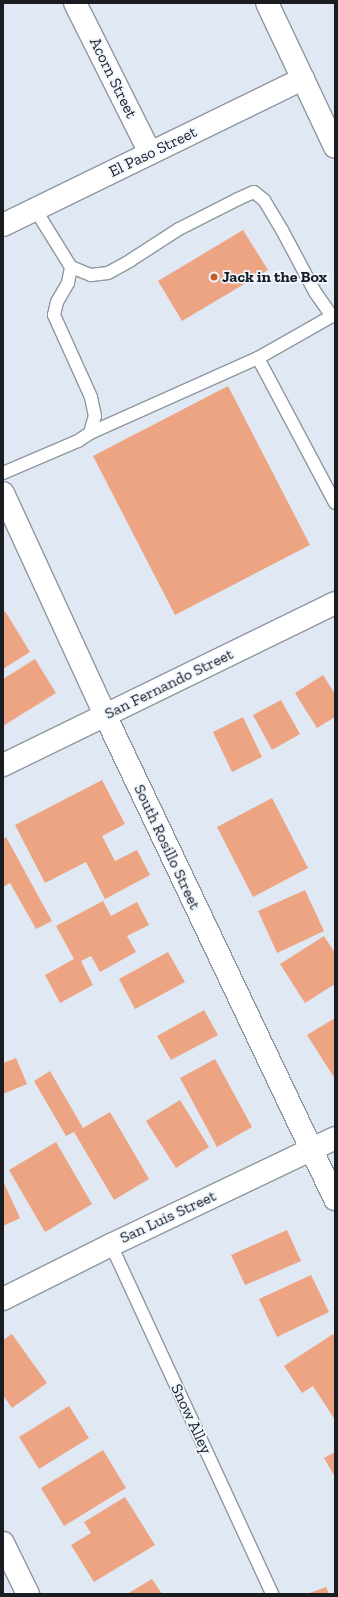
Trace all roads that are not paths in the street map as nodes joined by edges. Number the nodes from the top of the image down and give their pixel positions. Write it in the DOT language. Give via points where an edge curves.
graph roads {
  1 [pos="75,3"];
  2 [pos="267,3"];
  3 [pos="303,79"];
  4 [pos="329,118"];
  5 [pos="335,147"];
  6 [pos="150,153"];
  7 [pos="35,209"];
  8 [pos="3,225"];
  9 [pos="71,267"];
  10 [pos="334,318"];
  11 [pos="258,358"];
  12 [pos="90,433"];
  13 [pos="3,473"];
  14 [pos="3,493"];
  15 [pos="335,503"];
  16 [pos="335,603"];
  17 [pos="105,715"];
  18 [pos="3,765"];
  19 [pos="335,1138"];
  20 [pos="311,1150"];
  21 [pos="335,1199"];
  22 [pos="111,1245"];
  23 [pos="3,1299"];
  24 [pos="3,1543"];
  25 [pos="28,1594"];
  26 [pos="272,1594"];
  1 -- 6 [label="street, Acorn Street"];
  2 -- 3 [label="street"];
  3 -- 4 [label="street"];
  3 -- 6 [label="street, El Paso Street"];
  4 -- 5 [label="street"];
  6 -- 7 [label="street, El Paso Street"];
  7 -- 8 [label="street, El Paso Street"];
  7 -- 9 [label="lane"];
  9 -- 10 [label="lane" via="91,275 108,273 179,229 254,192 264,200 315,292"];
  9 -- 12 [label="lane" via="68,283 57,302 54,315 91,397 96,416"];
  10 -- 11 [label="lane"];
  11 -- 12 [label="lane"];
  11 -- 15 [label="lane"];
  12 -- 13 [label="lane" via="78,441"];
  14 -- 17 [label="street, South Rosillo Street"];
  16 -- 17 [label="street, San Fernando Street"];
  17 -- 18 [label="street, San Fernando Street"];
  17 -- 20 [label="street, South Rosillo Street"];
  19 -- 20 [label="street, San Luis Street"];
  20 -- 21 [label="street, South Rosillo Street"];
  20 -- 22 [label="street, San Luis Street"];
  22 -- 23 [label="street, San Luis Street"];
  22 -- 26 [label="lane, Snow Alley"];
  24 -- 25 [label="street"];
}
